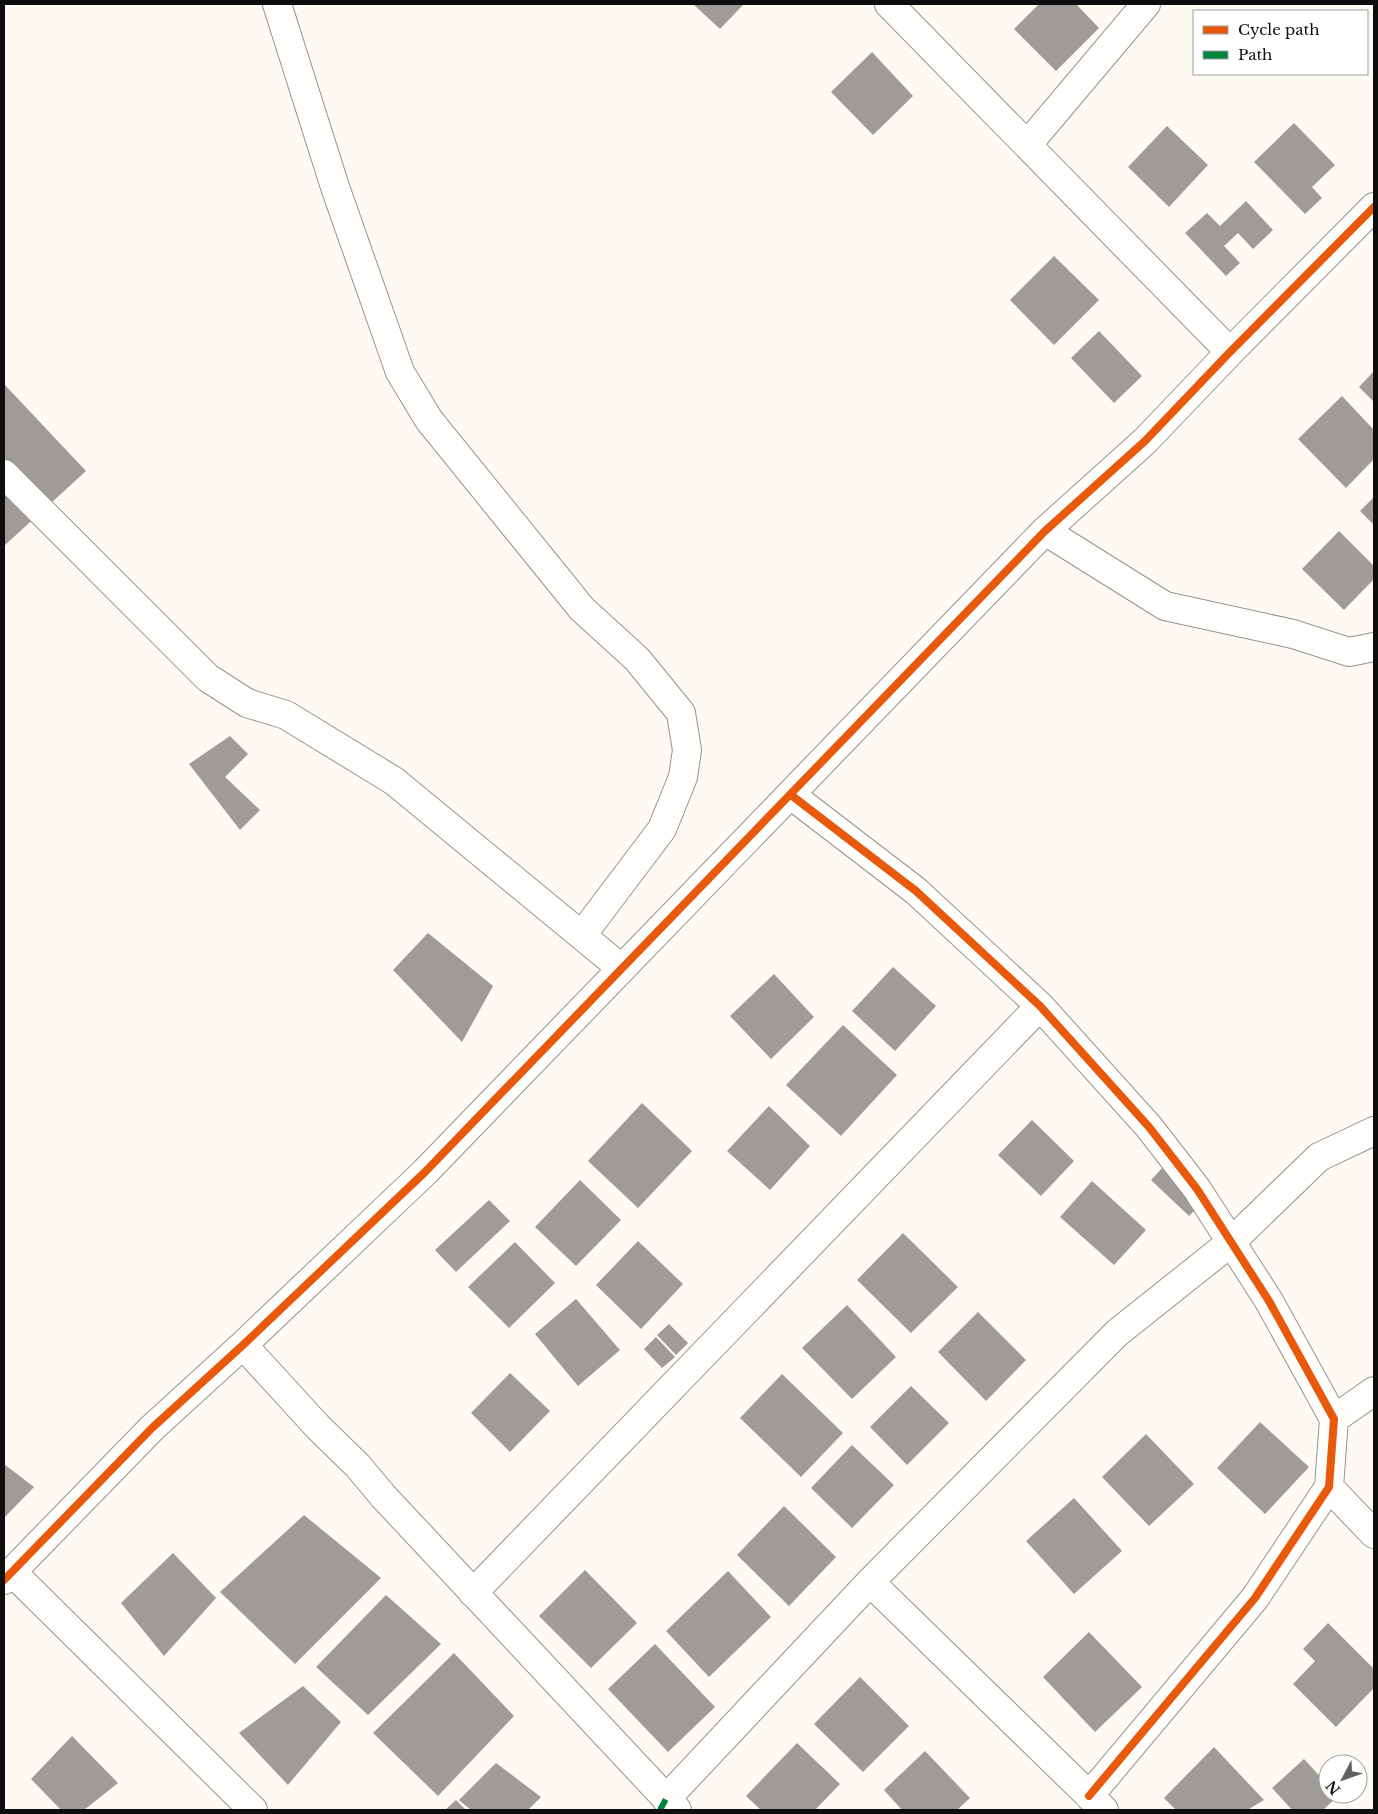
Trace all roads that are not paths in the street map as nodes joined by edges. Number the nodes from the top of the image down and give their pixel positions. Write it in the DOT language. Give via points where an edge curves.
graph roads {
  1 [pos="277,4"];
  2 [pos="889,4"];
  3 [pos="1146,4"];
  4 [pos="1028,144"];
  5 [pos="1374,207"];
  6 [pos="1230,352"];
  7 [pos="4,474"];
  8 [pos="1045,531"];
  9 [pos="1374,647"];
  10 [pos="791,795"];
  11 [pos="582,935"];
  12 [pos="621,968"];
  13 [pos="1040,1006"];
  14 [pos="1374,1131"];
  15 [pos="1230,1243"];
  16 [pos="243,1345"];
  17 [pos="1374,1391"];
  18 [pos="1334,1419"];
  19 [pos="1329,1487"];
  20 [pos="1374,1534"];
  21 [pos="8,1576"];
  22 [pos="870,1582"];
  23 [pos="474,1593"];
  24 [pos="1097,1803"];
  25 [pos="672,1805"];
  26 [pos="253,1810"];
  1 -- 11 [label="street" via="335,187 400,372 429,420 582,609 637,659 681,712 687,750 683,777 662,829"];
  2 -- 4 [label="street"];
  3 -- 4 [label="street"];
  4 -- 6 [label="street"];
  5 -- 6 [label="street"];
  6 -- 8 [label="street" via="1145,441"];
  7 -- 11 [label="street" via="208,678 247,703 286,716 394,781"];
  8 -- 9 [label="street" via="1165,606 1293,634 1349,652"];
  8 -- 10 [label="street"];
  10 -- 12 [label="street"];
  10 -- 13 [label="street" via="916,891"];
  11 -- 12 [label="street"];
  12 -- 16 [label="street" via="425,1172"];
  13 -- 15 [label="street" via="1149,1127 1197,1189"];
  13 -- 23 [label="street"];
  14 -- 15 [label="street" via="1320,1157"];
  15 -- 18 [label="street" via="1269,1302"];
  15 -- 22 [label="street" via="1118,1333"];
  16 -- 21 [label="street" via="152,1428"];
  16 -- 23 [label="street"];
  17 -- 18 [label="street"];
  18 -- 19 [label="street"];
  19 -- 20 [label="street"];
  19 -- 24 [label="street" via="1255,1598"];
  21 -- 26 [label="street"];
  22 -- 24 [label="street"];
  22 -- 25 [label="street"];
  23 -- 25 [label="street"];
}
